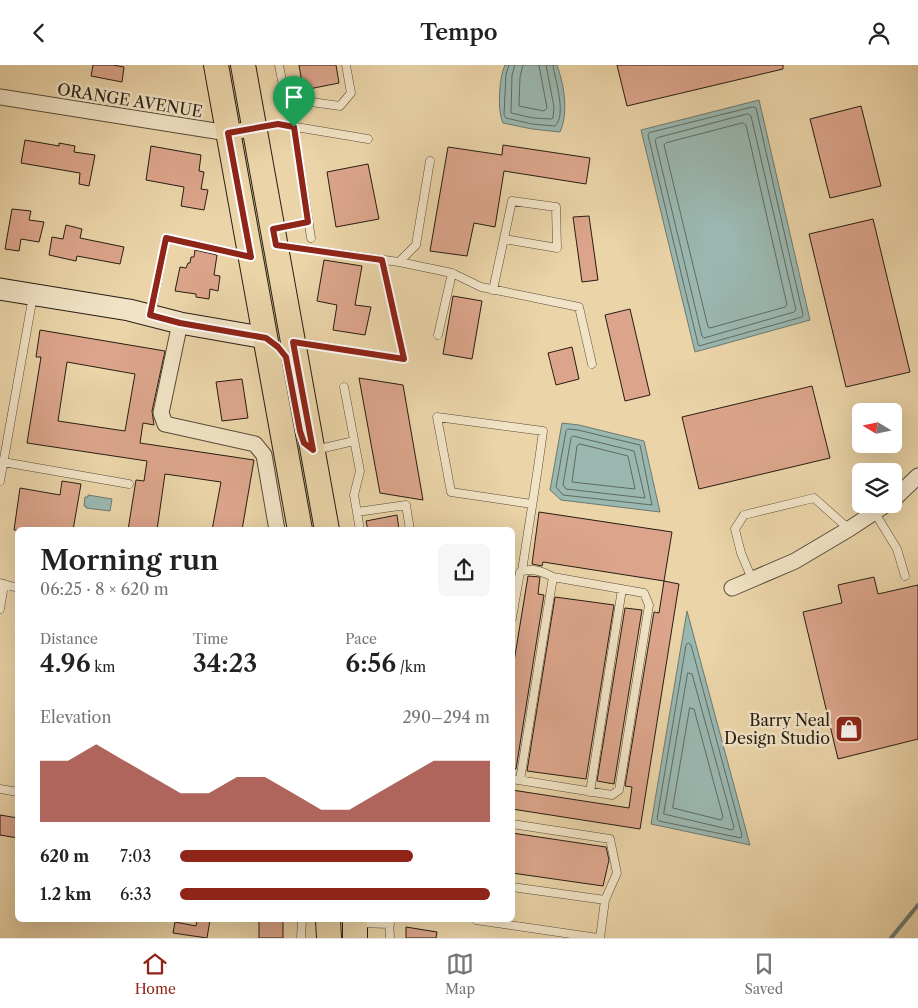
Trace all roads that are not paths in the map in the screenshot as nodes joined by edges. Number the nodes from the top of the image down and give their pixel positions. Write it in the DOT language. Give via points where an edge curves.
graph roads {
  1 [pos="216,65"];
  2 [pos="243,65"];
  3 [pos="279,65"];
  4 [pos="346,65"];
  5 [pos="0,97"];
  6 [pos="294,127"];
  7 [pos="255,128"];
  8 [pos="228,133"];
  9 [pos="368,139"];
  10 [pos="430,161"];
  11 [pos="308,222"];
  12 [pos="274,237"];
  13 [pos="311,238"];
  14 [pos="504,239"];
  15 [pos="251,257"];
  16 [pos="382,260"];
  17 [pos="399,262"];
  18 [pos="452,273"];
  19 [pos="0,289"];
  20 [pos="493,290"];
  21 [pos="34,294"];
  22 [pos="150,315"];
  23 [pos="180,323"];
  24 [pos="438,335"];
  25 [pos="266,338"];
  26 [pos="293,342"];
  27 [pos="592,364"];
  28 [pos="344,387"];
  29 [pos="354,441"];
  30 [pos="313,450"];
  31 [pos="3,462"];
  32 [pos="918,476"];
  33 [pos="0,481"];
  34 [pos="129,484"];
  35 [pos="902,491"];
  36 [pos="294,499"];
  37 [pos="532,504"];
  38 [pos="358,512"];
  39 [pos="873,513"];
  40 [pos="883,513"];
  41 [pos="276,527"];
  42 [pos="299,527"];
  43 [pos="317,527"];
  44 [pos="326,527"];
  45 [pos="360,527"];
  46 [pos="410,527"];
  47 [pos="849,529"];
  48 [pos="522,571"];
  49 [pos="906,576"];
  50 [pos="553,577"];
  51 [pos="752,579"];
  52 [pos="2,584"];
  53 [pos="15,587"];
  54 [pos="732,588"];
  55 [pos="622,589"];
  56 [pos="515,601"];
  57 [pos="0,609"];
  58 [pos="516,780"];
  59 [pos="0,789"];
  60 [pos="15,792"];
  61 [pos="590,792"];
  62 [pos="515,824"];
  63 [pos="515,887"];
  64 [pos="605,900"];
  65 [pos="302,922"];
  66 [pos="328,922"];
  67 [pos="390,922"];
  68 [pos="490,922"];
  69 [pos="355,927"];
  70 [pos="301,938"];
  71 [pos="328,938"];
  72 [pos="390,938"];
  73 [pos="599,938"];
  1 -- 8 [label="main road"];
  2 -- 7 [label="main road"];
  3 -- 4 [label="lane" via="284,91 297,100 340,106 351,93"];
  5 -- 8 [label="street, ORANGE AVENUE"];
  6 -- 7 [label="lane" via="278,124"];
  6 -- 9 [label="lane"];
  6 -- 11 [label="lane"];
  7 -- 8 [label="street, ORANGE AVENUE"];
  7 -- 12 [label="main road"];
  8 -- 15 [label="main road"];
  10 -- 17 [label="lane" via="416,245"];
  11 -- 12 [label="lane"];
  11 -- 13 [label="lane"];
  12 -- 16 [label="lane"];
  12 -- 26 [label="main road"];
  14 -- 14 [label="lane" via="512,201 556,207 557,249"];
  14 -- 20 [label="lane"];
  15 -- 22 [label="lane" via="166,238"];
  15 -- 25 [label="main road"];
  16 -- 17 [label="lane"];
  16 -- 26 [label="lane" via="404,359"];
  17 -- 18 [label="lane"];
  18 -- 20 [label="lane"];
  18 -- 24 [label="lane"];
  19 -- 21 [label="street"];
  20 -- 27 [label="lane" via="579,307"];
  21 -- 22 [label="street"];
  21 -- 31 [label="lane"];
  22 -- 23 [label="street"];
  23 -- 25 [label="street"];
  23 -- 41 [label="street" via="161,413 165,424 256,444 264,455"];
  25 -- 30 [label="main road" via="286,357 300,431 304,443"];
  25 -- 36 [label="main road"];
  26 -- 30 [label="main road"];
  28 -- 29 [label="lane"];
  29 -- 30 [label="lane"];
  29 -- 38 [label="lane" via="360,471 354,495"];
  30 -- 44 [label="main road"];
  31 -- 33 [label="lane"];
  31 -- 34 [label="lane"];
  32 -- 35 [label="street"];
  36 -- 42 [label="main road"];
  36 -- 43 [label="main road"];
  37 -- 37 [label="lane" via="543,431 436,417 451,492"];
  37 -- 48 [label="lane"];
  38 -- 45 [label="lane"];
  38 -- 46 [label="lane" via="406,505"];
  39 -- 47 [label="street"];
  40 -- 49 [label="lane"];
  47 -- 51 [label="street" via="795,561"];
  47 -- 51 [label="lane" via="814,498 744,515 735,529"];
  48 -- 50 [label="lane" via="543,572"];
  48 -- 56 [label="lane"];
  50 -- 55 [label="lane"];
  50 -- 58 [label="lane"];
  51 -- 54 [label="street"];
  52 -- 53 [label="lane"];
  52 -- 57 [label="lane"];
  55 -- 61 [label="lane"];
  55 -- 61 [label="lane" via="644,593 649,605 619,790 612,795"];
  58 -- 61 [label="lane"];
  59 -- 60 [label="lane"];
  62 -- 64 [label="lane" via="610,839 617,873"];
  63 -- 64 [label="lane"];
  64 -- 73 [label="lane"];
  65 -- 70 [label="lane"];
  66 -- 71 [label="main road"];
  67 -- 69 [label="lane"];
  67 -- 72 [label="lane"];
  68 -- 73 [label="lane"];
}
